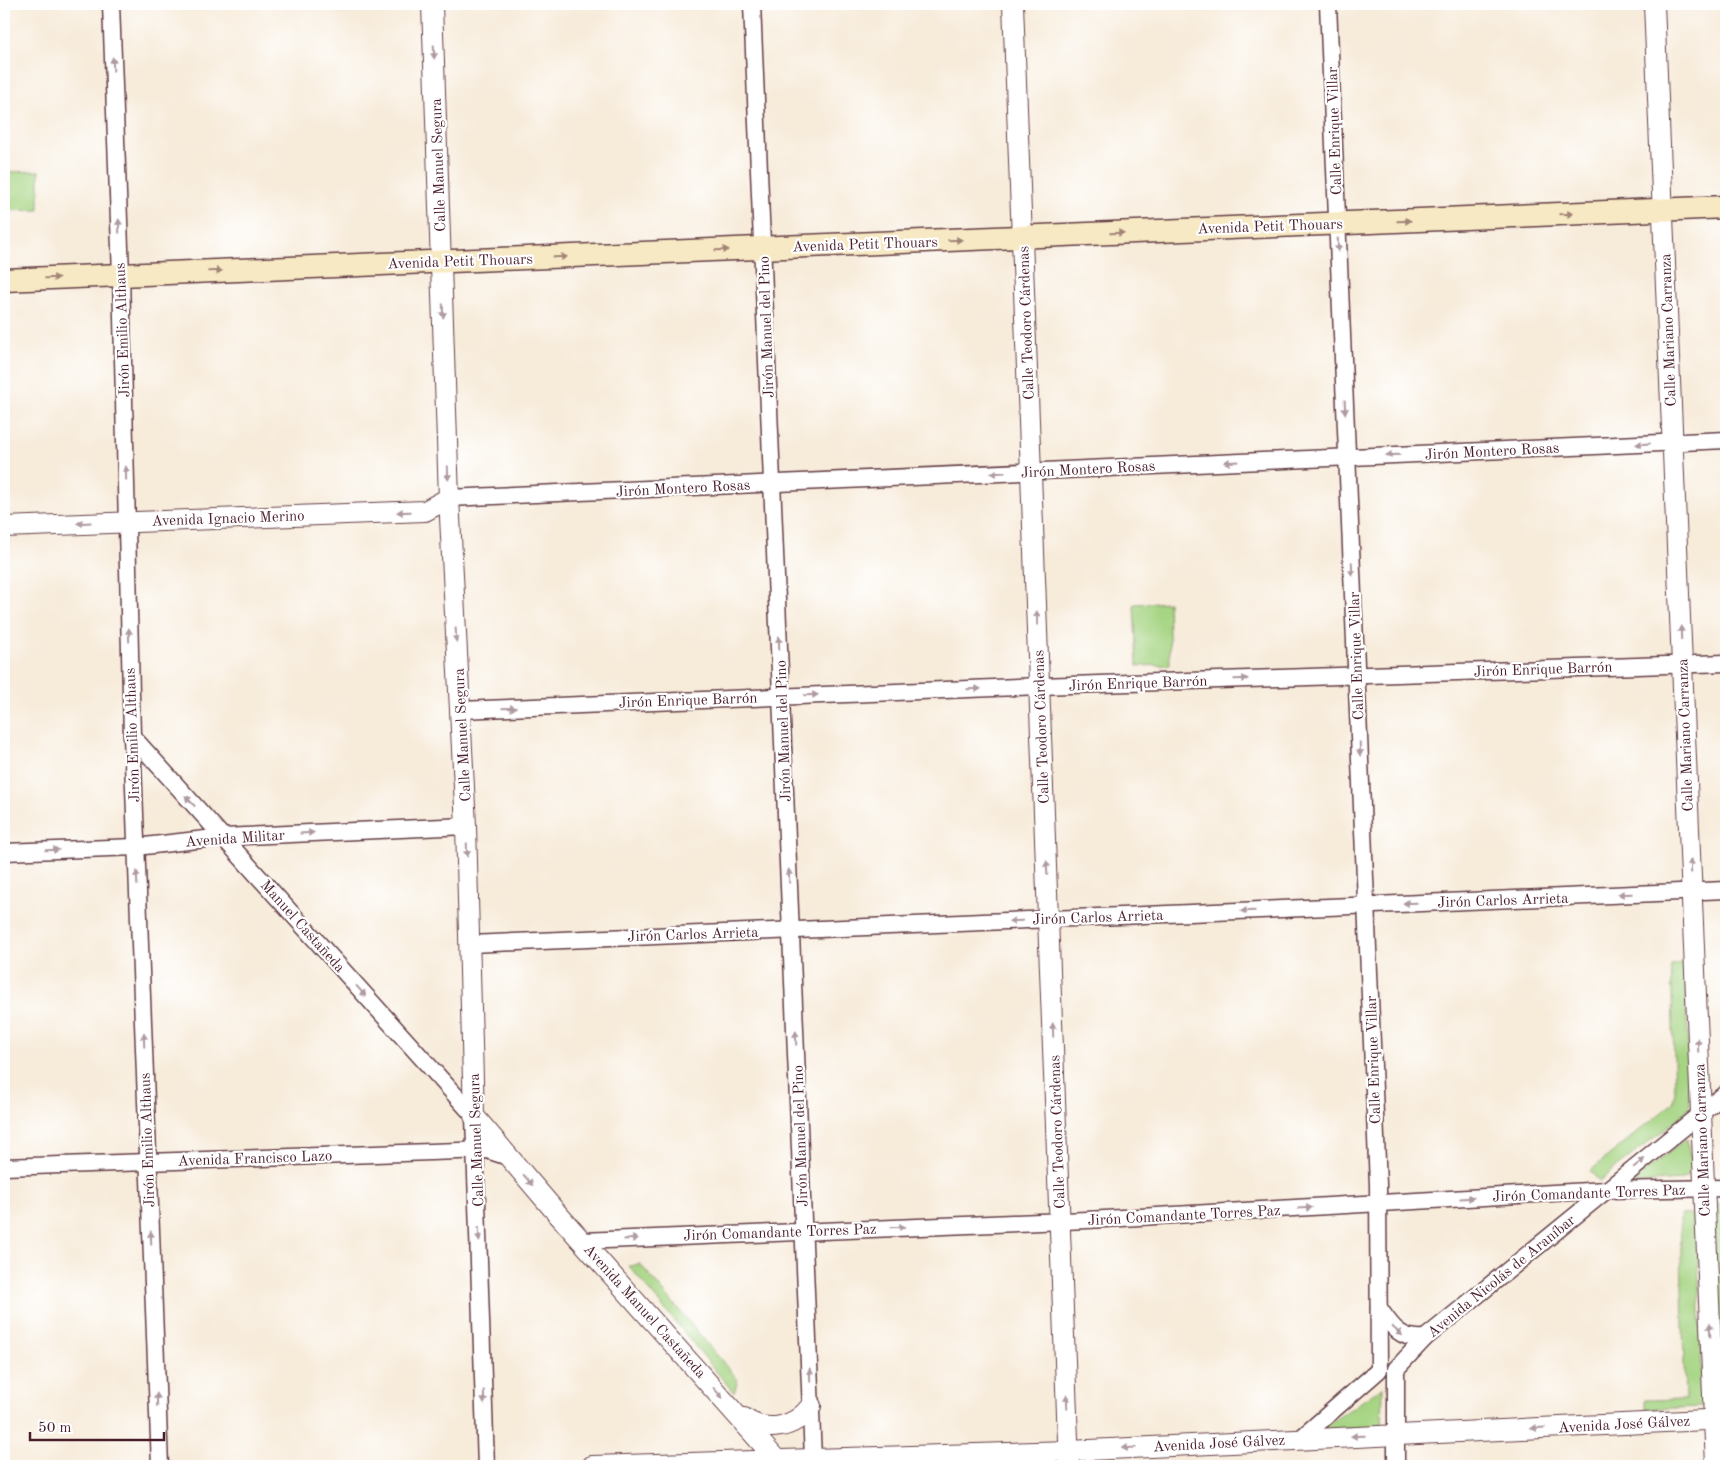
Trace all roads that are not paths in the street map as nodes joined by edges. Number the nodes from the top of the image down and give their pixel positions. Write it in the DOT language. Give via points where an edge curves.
graph roads {
  1 [pos="111,4"];
  2 [pos="432,4"];
  3 [pos="752,4"];
  4 [pos="1013,4"];
  5 [pos="1328,4"];
  6 [pos="1654,4"];
  7 [pos="1726,207"];
  8 [pos="1663,210"];
  9 [pos="1337,224"];
  10 [pos="1022,237"];
  11 [pos="762,248"];
  12 [pos="442,262"];
  13 [pos="121,275"];
  14 [pos="4,280"];
  15 [pos="1726,440"];
  16 [pos="1672,442"];
  17 [pos="1348,457"];
  18 [pos="1031,472"];
  19 [pos="772,484"];
  20 [pos="449,498"];
  21 [pos="127,521"];
  22 [pos="4,527"];
  23 [pos="1726,663"];
  24 [pos="1682,665"];
  25 [pos="1357,675"];
  26 [pos="1040,686"];
  27 [pos="781,696"];
  28 [pos="460,710"];
  29 [pos="132,736"];
  30 [pos="466,826"];
  31 [pos="224,837"];
  32 [pos="136,847"];
  33 [pos="4,852"];
  34 [pos="1726,890"];
  35 [pos="1692,892"];
  36 [pos="1366,905"];
  37 [pos="1049,919"];
  38 [pos="791,930"];
  39 [pos="470,944"];
  40 [pos="1726,1093"];
  41 [pos="1701,1114"];
  42 [pos="474,1116"];
  43 [pos="476,1150"];
  44 [pos="508,1157"];
  45 [pos="148,1161"];
  46 [pos="4,1166"];
  47 [pos="1704,1188"];
  48 [pos="1726,1188"];
  49 [pos="1606,1190"];
  50 [pos="1379,1204"];
  51 [pos="1060,1222"];
  52 [pos="804,1231"];
  53 [pos="582,1241"];
  54 [pos="1379,1308"];
  55 [pos="1425,1338"];
  56 [pos="811,1406"];
  57 [pos="734,1411"];
  58 [pos="1720,1420"];
  59 [pos="1396,1434"];
  60 [pos="1300,1439"];
  61 [pos="1069,1459"];
  62 [pos="780,1463"];
  63 [pos="814,1463"];
  64 [pos="160,1466"];
  65 [pos="486,1466"];
  66 [pos="592,1466"];
  67 [pos="1396,1466"];
  68 [pos="1716,1466"];
  13 -- 1 [label="street, Jirón Emilio Althaus, one-way"];
  2 -- 12 [label="street, Calle Manuel Segura, one-way"];
  3 -- 11 [label="street, Jirón Manuel del Pino"];
  4 -- 10 [label="street, Calle Teodoro Cárdenas"];
  5 -- 9 [label="street, Calle Enrique Villar"];
  6 -- 8 [label="street, Calle Mariano Carranza"];
  7 -- 8 [label="main road, Avenida Petit Thouars"];
  9 -- 8 [label="main road, Avenida Petit Thouars, one-way"];
  8 -- 16 [label="street, Calle Mariano Carranza"];
  10 -- 9 [label="main road, Avenida Petit Thouars, one-way"];
  9 -- 17 [label="street, Calle Enrique Villar, one-way"];
  11 -- 10 [label="main road, Avenida Petit Thouars, one-way"];
  10 -- 18 [label="street, Calle Teodoro Cárdenas"];
  12 -- 11 [label="main road, Avenida Petit Thouars, one-way"];
  11 -- 19 [label="street, Jirón Manuel del Pino"];
  13 -- 12 [label="main road, Avenida Petit Thouars, one-way"];
  12 -- 20 [label="street, Calle Manuel Segura, one-way"];
  14 -- 13 [label="main road, Avenida Petit Thouars, one-way"];
  21 -- 13 [label="street, Jirón Emilio Althaus, one-way"];
  15 -- 16 [label="street, Jirón Montero Rosas"];
  16 -- 17 [label="street, Jirón Montero Rosas, one-way"];
  24 -- 16 [label="street, Calle Mariano Carranza, one-way"];
  17 -- 18 [label="street, Jirón Montero Rosas, one-way"];
  17 -- 25 [label="street, Calle Enrique Villar, one-way"];
  18 -- 19 [label="street, Jirón Montero Rosas, one-way"];
  26 -- 18 [label="street, Calle Teodoro Cárdenas, one-way"];
  19 -- 20 [label="street, Jirón Montero Rosas"];
  27 -- 19 [label="street, Jirón Manuel del Pino, one-way"];
  20 -- 21 [label="street, Avenida Ignacio Merino, one-way" via="425,511"];
  20 -- 28 [label="street, Calle Manuel Segura, one-way"];
  21 -- 22 [label="street, Avenida Ignacio Merino, one-way"];
  29 -- 21 [label="street, Jirón Emilio Althaus, one-way"];
  23 -- 24 [label="street, Jirón Enrique Barrón"];
  24 -- 25 [label="street, Jirón Enrique Barrón"];
  35 -- 24 [label="street, Calle Mariano Carranza, one-way"];
  26 -- 25 [label="street, Jirón Enrique Barrón, one-way"];
  25 -- 36 [label="street, Calle Enrique Villar, one-way"];
  27 -- 26 [label="street, Jirón Enrique Barrón, one-way"];
  37 -- 26 [label="street, Calle Teodoro Cárdenas, one-way"];
  28 -- 27 [label="street, Jirón Enrique Barrón, one-way"];
  38 -- 27 [label="street, Jirón Manuel del Pino, one-way"];
  28 -- 30 [label="street, Calle Manuel Segura"];
  31 -- 29 [label="street, Manuel Castañeda, one-way"];
  29 -- 32 [label="street, Jirón Emilio Althaus"];
  31 -- 30 [label="street, Avenida Militar, one-way"];
  30 -- 39 [label="street, Calle Manuel Segura, one-way"];
  31 -- 32 [label="street, Avenida Militar"];
  31 -- 42 [label="street, Manuel Castañeda, one-way"];
  33 -- 32 [label="street, Avenida Militar, one-way"];
  45 -- 32 [label="street, Jirón Emilio Althaus, one-way"];
  34 -- 35 [label="street, Jirón Carlos Arrieta"];
  35 -- 36 [label="street, Jirón Carlos Arrieta, one-way"];
  41 -- 35 [label="street, Calle Mariano Carranza, one-way"];
  36 -- 37 [label="street, Jirón Carlos Arrieta, one-way"];
  36 -- 50 [label="street, Calle Enrique Villar"];
  37 -- 38 [label="street, Jirón Carlos Arrieta, one-way"];
  51 -- 37 [label="street, Calle Teodoro Cárdenas, one-way"];
  38 -- 39 [label="street, Jirón Carlos Arrieta"];
  52 -- 38 [label="street, Jirón Manuel del Pino, one-way"];
  39 -- 42 [label="street, Calle Manuel Segura"];
  40 -- 41 [label="street, Avenida Nicolás de Araníbar"];
  41 -- 47 [label="street, Calle Mariano Carranza"];
  49 -- 41 [label="street, Avenida Nicolás de Araníbar, one-way"];
  42 -- 43 [label="street, Calle Manuel Segura"];
  42 -- 44 [label="street, Avenida Manuel Castañeda"];
  43 -- 44 [label="street" via="498,1152"];
  43 -- 45 [label="street, Avenida Francisco Lazo"];
  43 -- 65 [label="street, Calle Manuel Segura, one-way"];
  44 -- 53 [label="street, Avenida Manuel Castañeda, one-way"];
  45 -- 46 [label="street, Avenida Francisco Lazo"];
  64 -- 45 [label="street, Jirón Emilio Althaus, one-way"];
  47 -- 48 [label="street, Jirón Comandante Torres Paz"];
  47 -- 49 [label="street, Jirón Comandante Torres Paz"];
  58 -- 47 [label="street, Calle Mariano Carranza, one-way"];
  50 -- 49 [label="street, Jirón Comandante Torres Paz, one-way"];
  49 -- 55 [label="street, Avenida Nicolás de Araníbar"];
  51 -- 50 [label="street, Jirón Comandante Torres Paz, one-way"];
  50 -- 54 [label="street, Calle Enrique Villar"];
  52 -- 51 [label="street, Jirón Comandante Torres Paz, one-way"];
  61 -- 51 [label="street, Calle Teodoro Cárdenas, one-way"];
  53 -- 52 [label="street, Jirón Comandante Torres Paz, one-way"];
  56 -- 52 [label="street, Jirón Manuel del Pino, one-way"];
  53 -- 57 [label="street, Avenida Manuel Castañeda, one-way"];
  54 -- 55 [label="street, one-way" via="1395,1331 1409,1338"];
  54 -- 60 [label="street, Calle Enrique Villar" via="1379,1370"];
  55 -- 59 [label="street, Avenida Nicolás de Araníbar" via="1396,1369"];
  56 -- 57 [label="street" via="795,1421 774,1428 753,1424"];
  56 -- 63 [label="street, Jirón Manuel del Pino"];
  57 -- 62 [label="street, Avenida Manuel Castañeda"];
  58 -- 59 [label="street, Avenida José Gálvez, one-way"];
  58 -- 68 [label="street, Calle Mariano Carranza"];
  59 -- 60 [label="street, Avenida José Gálvez, one-way"];
  59 -- 67 [label="street"];
  60 -- 61 [label="street, Avenida José Gálvez, one-way"];
  61 -- 63 [label="street, Avenida José Gálvez"];
  62 -- 63 [label="street, Avenida José Gálvez"];
  62 -- 66 [label="street, Avenida José Gálvez"];
}
